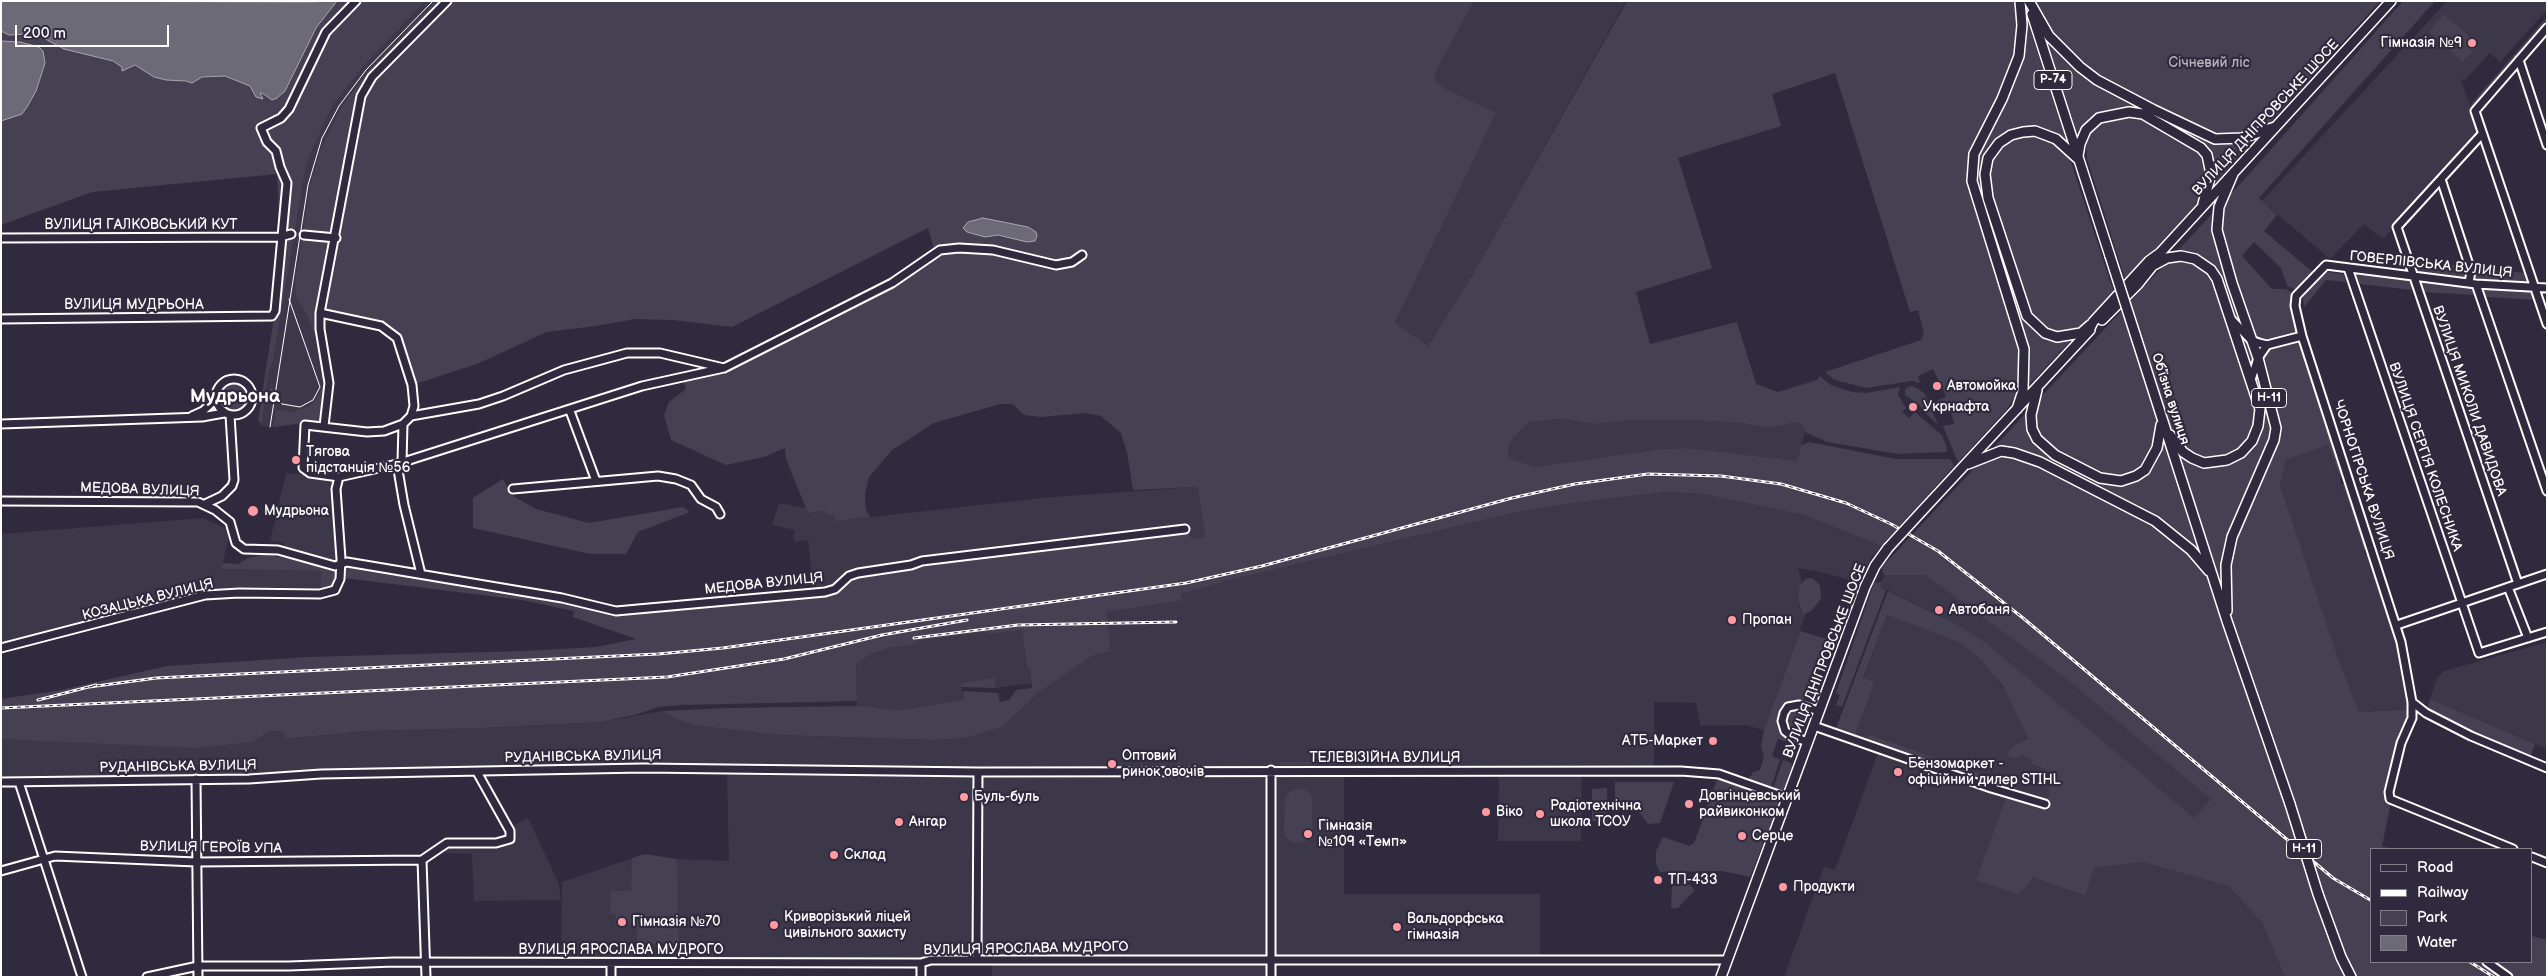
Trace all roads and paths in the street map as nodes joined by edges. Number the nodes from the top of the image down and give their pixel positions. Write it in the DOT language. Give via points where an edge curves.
graph roads {
  1 [pos="356,1"];
  2 [pos="447,1"];
  3 [pos="2020,1"];
  4 [pos="2028,1"];
  5 [pos="2391,1"];
  6 [pos="2547,28"];
  7 [pos="2520,60"];
  8 [pos="2277,126"];
  9 [pos="2482,134"];
  10 [pos="2547,145"];
  11 [pos="2078,158"];
  12 [pos="2233,174"];
  13 [pos="2441,180"];
  14 [pos="2202,208"];
  15 [pos="292,234"];
  16 [pos="304,235"];
  17 [pos="280,237"];
  18 [pos="1,238"];
  19 [pos="336,238"];
  20 [pos="2160,252"];
  21 [pos="1082,255"];
  22 [pos="2154,265"];
  23 [pos="2348,268"];
  24 [pos="2317,274"];
  25 [pos="2414,277"];
  26 [pos="2473,283"];
  27 [pos="2534,288"];
  28 [pos="2547,288"];
  29 [pos="320,313"];
  30 [pos="2230,318"];
  31 [pos="1,319"];
  32 [pos="2093,322"];
  33 [pos="2547,324"];
  34 [pos="2088,332"];
  35 [pos="2302,336"];
  36 [pos="2251,340"];
  37 [pos="2267,345"];
  38 [pos="2258,358"];
  39 [pos="724,368"];
  40 [pos="2251,380"];
  41 [pos="2038,386"];
  42 [pos="216,399"];
  43 [pos="2016,409"];
  44 [pos="570,411"];
  45 [pos="227,414"];
  46 [pos="410,416"];
  47 [pos="189,417"];
  48 [pos="2162,420"];
  49 [pos="1,424"];
  50 [pos="403,424"];
  51 [pos="324,426"];
  52 [pos="400,463"];
  53 [pos="1964,466"];
  54 [pos="339,477"];
  55 [pos="596,481"];
  56 [pos="513,489"];
  57 [pos="2547,491"];
  58 [pos="1,501"];
  59 [pos="205,504"];
  60 [pos="720,514"];
  61 [pos="1185,529"];
  62 [pos="341,564"];
  63 [pos="421,574"];
  64 [pos="2547,574"];
  65 [pos="2212,575"];
  66 [pos="2518,584"];
  67 [pos="2508,588"];
  68 [pos="2462,603"];
  69 [pos="2227,622"];
  70 [pos="2397,625"];
  71 [pos="2547,632"];
  72 [pos="2528,638"];
  73 [pos="1,648"];
  74 [pos="2412,702"];
  75 [pos="1819,711"];
  76 [pos="1814,726"];
  77 [pos="1807,742"];
  78 [pos="2547,768"];
  79 [pos="1271,770"];
  80 [pos="476,772"];
  81 [pos="978,772"];
  82 [pos="196,779"];
  83 [pos="1,782"];
  84 [pos="19,782"];
  85 [pos="1787,798"];
  86 [pos="2045,804"];
  87 [pos="2511,848"];
  88 [pos="2533,857"];
  89 [pos="42,858"];
  90 [pos="422,860"];
  91 [pos="196,862"];
  92 [pos="2547,863"];
  93 [pos="1,871"];
  94 [pos="976,960"];
  95 [pos="1271,960"];
  96 [pos="1726,960"];
  97 [pos="426,962"];
  98 [pos="612,962"];
  99 [pos="921,963"];
  100 [pos="2488,963"];
  101 [pos="198,966"];
  102 [pos="82,977"];
  103 [pos="147,977"];
  104 [pos="198,977"];
  105 [pos="426,977"];
  106 [pos="612,977"];
  107 [pos="921,977"];
  108 [pos="1271,977"];
  109 [pos="1720,977"];
  110 [pos="2351,977"];
  111 [pos="2508,977"];
  1 -- 17 [label="street" via="326,32 316,48 289,109 281,118 262,128 267,142 276,152 287,183"];
  2 -- 19 [label="street" via="365,86 354,129"];
  3 -- 43 [label="main road" via="2019,56 1974,154 1972,181 2024,350 2023,391"];
  4 -- 8 [label="main road" via="2049,36 2080,67 2097,80 2154,110 2215,139 2242,138"];
  4 -- 11 [label="main road, Обʼїзна вулиця / Р-74"];
  5 -- 8 [label="main road, ВУЛИЦЯ ДНІПРОВСЬКЕ ШОСЕ / Н-11"];
  6 -- 7 [label="street"];
  7 -- 9 [label="street" via="2475,111"];
  7 -- 10 [label="street"];
  8 -- 12 [label="main road, ВУЛИЦЯ ДНІПРОВСЬКЕ ШОСЕ / Н-11"];
  9 -- 13 [label="street"];
  9 -- 27 [label="street"];
  11 -- 14 [label="main road" via="2082,137 2092,123 2117,113 2144,114 2201,148 2206,155 2211,174"];
  11 -- 32 [label="main road, Н-11" via="2056,139 2035,131 2023,132 1999,143 1988,158 1985,174 1988,198 2028,316 2045,334 2057,336 2081,333"];
  11 -- 48 [label="main road, Обʼїзна вулиця / Н-11, bridge"];
  12 -- 14 [label="main road, ВУЛИЦЯ ДНІПРОВСЬКЕ ШОСЕ / Н-11"];
  12 -- 36 [label="main road, Н-11" via="2219,207 2217,224"];
  13 -- 25 [label="street, ВУЛИЦЯ МИКОЛИ ДАВИДОВА" via="2397,227"];
  13 -- 26 [label="street"];
  14 -- 20 [label="main road, ВУЛИЦЯ ДНІПРОВСЬКЕ ШОСЕ / Н-11"];
  15 -- 17 [label="street, ВУЛИЦЯ ГАЛКОВСЬКИЙ КУТ"];
  16 -- 19 [label="street"];
  17 -- 18 [label="street, ВУЛИЦЯ ГАЛКОВСЬКИЙ КУТ"];
  17 -- 31 [label="street, ВУЛИЦЯ МУДРЬОНА" via="275,311 267,318"];
  19 -- 29 [label="street"];
  20 -- 22 [label="main road, ВУЛИЦЯ ДНІПРОВСЬКЕ ШОСЕ"];
  20 -- 32 [label="main road, ВУЛИЦЯ ДНІПРОВСЬКЕ ШОСЕ / Н-11"];
  21 -- 39 [label="street" via="1072,262 1056,265 993,250 940,250 892,283"];
  22 -- 30 [label="main road" via="2167,258 2181,256 2206,266 2217,279"];
  22 -- 34 [label="main road, ВУЛИЦЯ ДНІПРОВСЬКЕ ШОСЕ"];
  23 -- 24 [label="street, ГОВЕРЛІВСЬКА ВУЛИЦЯ" via="2326,265"];
  23 -- 25 [label="street, ГОВЕРЛІВСЬКА ВУЛИЦЯ"];
  23 -- 68 [label="street, ВУЛИЦЯ СЕРГІЯ КОЛЕСНИКА"];
  24 -- 35 [label="street, ЧОРНОГІРСЬКА ВУЛИЦЯ" via="2296,296"];
  25 -- 26 [label="street, ГОВЕРЛІВСЬКА ВУЛИЦЯ"];
  25 -- 66 [label="street, ВУЛИЦЯ МИКОЛИ ДАВИДОВА"];
  26 -- 27 [label="street, ГОВЕРЛІВСЬКА ВУЛИЦЯ"];
  26 -- 57 [label="street"];
  27 -- 28 [label="street, ГОВЕРЛІВСЬКА ВУЛИЦЯ"];
  27 -- 33 [label="street"];
  29 -- 46 [label="street" via="381,326 397,338 412,384 414,406"];
  29 -- 51 [label="street" via="330,383"];
  30 -- 36 [label="street"];
  30 -- 40 [label="main road"];
  32 -- 34 [label="main road, ВУЛИЦЯ ДНІПРОВСЬКЕ ШОСЕ"];
  34 -- 41 [label="main road, ВУЛИЦЯ ДНІПРОВСЬКЕ ШОСЕ"];
  35 -- 37 [label="street"];
  35 -- 70 [label="street, ЧОРНОГІРСЬКА ВУЛИЦЯ"];
  36 -- 37 [label="street"];
  36 -- 38 [label="main road, Н-11"];
  37 -- 38 [label="street"];
  38 -- 40 [label="street"];
  38 -- 69 [label="main road, Н-11" via="2276,434 2228,550"];
  39 -- 44 [label="street" via="642,386"];
  39 -- 46 [label="street" via="660,353 627,353 564,370 479,404"];
  40 -- 48 [label="main road" via="2260,418 2252,441 2234,458 2212,463 2192,458 2175,444"];
  41 -- 43 [label="main road, ВУЛИЦЯ ДНІПРОВСЬКЕ ШОСЕ"];
  41 -- 48 [label="main road" via="2030,415 2037,438 2055,455 2100,478 2122,481 2144,470 2157,448"];
  42 -- 45 [label="street"];
  42 -- 45 [label="street" via="218,388 226,380 237,379 248,385 252,394 250,406 242,414"];
  42 -- 47 [label="street" via="203,411"];
  43 -- 53 [label="main road, ВУЛИЦЯ ДНІПРОВСЬКЕ ШОСЕ"];
  44 -- 52 [label="street"];
  44 -- 55 [label="street"];
  45 -- 47 [label="street"];
  45 -- 59 [label="street" via="234,480 222,496"];
  46 -- 50 [label="street"];
  47 -- 49 [label="street"];
  48 -- 65 [label="main road, Обʼїзна вулиця / Н-11"];
  50 -- 51 [label="street" via="376,432"];
  50 -- 52 [label="street"];
  51 -- 54 [label="street" via="305,425 303,468 310,473"];
  52 -- 54 [label="street"];
  52 -- 63 [label="street" via="404,505"];
  53 -- 65 [label="main road" via="2001,451 2040,462 2155,521 2191,550"];
  53 -- 75 [label="main road, ВУЛИЦЯ ДНІПРОВСЬКЕ ШОСЕ, bridge" via="1888,548 1868,580"];
  54 -- 62 [label="street" via="336,490"];
  55 -- 56 [label="street"];
  55 -- 60 [label="street" via="647,475 676,479 695,488 701,499 716,507"];
  58 -- 59 [label="street, МЕДОВА ВУЛИЦЯ"];
  59 -- 62 [label="street, МЕДОВА ВУЛИЦЯ" via="230,522 236,543 244,549 278,550 335,566"];
  61 -- 63 [label="street, МЕДОВА ВУЛИЦЯ" via="922,561 848,576 835,589 825,592 616,611 562,598"];
  62 -- 63 [label="street, МЕДОВА ВУЛИЦЯ" via="347,562"];
  62 -- 73 [label="street, КОЗАЦЬКА ВУЛИЦЯ" via="335,590 320,594 205,595"];
  64 -- 66 [label="street"];
  65 -- 69 [label="main road, Обʼїзна вулиця / Н-11"];
  66 -- 67 [label="street"];
  67 -- 68 [label="street"];
  67 -- 72 [label="street"];
  68 -- 70 [label="street"];
  68 -- 72 [label="street, ВУЛИЦЯ СЕРГІЯ КОЛЕСНИКА" via="2479,653"];
  69 -- 110 [label="main road, Обʼїзна вулиця / Н-11, bridge" via="2318,894"];
  70 -- 74 [label="street, ЧОРНОГІРСЬКА ВУЛИЦЯ"];
  71 -- 72 [label="street"];
  74 -- 78 [label="street" via="2417,708 2471,736"];
  74 -- 87 [label="street, ЧОРНОГІРСЬКА ВУЛИЦЯ" via="2412,718 2401,743 2390,799"];
  75 -- 76 [label="main road, ВУЛИЦЯ ДНІПРОВСЬКЕ ШОСЕ"];
  75 -- 77 [label="street" via="1799,705 1788,707 1784,712 1785,731"];
  76 -- 77 [label="main road, ВУЛИЦЯ ДНІПРОВСЬКЕ ШОСЕ"];
  76 -- 86 [label="street"];
  77 -- 85 [label="main road, ВУЛИЦЯ ДНІПРОВСЬКЕ ШОСЕ"];
  79 -- 81 [label="street, ТЕЛЕВІЗІЙНА ВУЛИЦЯ"];
  79 -- 85 [label="street, ТЕЛЕВІЗІЙНА ВУЛИЦЯ" via="1708,772 1735,778"];
  79 -- 95 [label="street"];
  80 -- 81 [label="street, РУДАНІВСЬКА ВУЛИЦЯ" via="643,768"];
  80 -- 82 [label="street, РУДАНІВСЬКА ВУЛИЦЯ"];
  80 -- 90 [label="street" via="510,831 510,839 496,843 447,842"];
  81 -- 94 [label="street"];
  82 -- 84 [label="street, РУДАНІВСЬКА ВУЛИЦЯ"];
  82 -- 91 [label="street"];
  83 -- 84 [label="street, РУДАНІВСЬКА ВУЛИЦЯ"];
  84 -- 89 [label="street"];
  85 -- 96 [label="main road, ВУЛИЦЯ ДНІПРОВСЬКЕ ШОСЕ"];
  88 -- 92 [label="street"];
  89 -- 91 [label="street, ВУЛИЦЯ ГЕРОЇВ УПА"];
  89 -- 93 [label="street, ВУЛИЦЯ ГЕРОЇВ УПА"];
  89 -- 102 [label="street"];
  90 -- 91 [label="street, ВУЛИЦЯ ГЕРОЇВ УПА"];
  90 -- 97 [label="street"];
  91 -- 101 [label="street"];
  94 -- 95 [label="street, ВУЛИЦЯ ЯРОСЛАВА МУДРОГО"];
  94 -- 99 [label="street, ВУЛИЦЯ ЯРОСЛАВА МУДРОГО"];
  95 -- 96 [label="street, ВУЛИЦЯ ЯРОСЛАВА МУДРОГО"];
  95 -- 108 [label="street"];
  96 -- 109 [label="main road, ВУЛИЦЯ ДНІПРОВСЬКЕ ШОСЕ"];
  97 -- 98 [label="street, ВУЛИЦЯ ЯРОСЛАВА МУДРОГО"];
  97 -- 101 [label="street, ВУЛИЦЯ ЯРОСЛАВА МУДРОГО"];
  97 -- 105 [label="street"];
  98 -- 99 [label="street, ВУЛИЦЯ ЯРОСЛАВА МУДРОГО"];
  98 -- 106 [label="street"];
  99 -- 107 [label="street"];
  100 -- 111 [label="street"];
  101 -- 103 [label="street, ВУЛИЦЯ ЯРОСЛАВА МУДРОГО"];
  101 -- 104 [label="street"];
}
